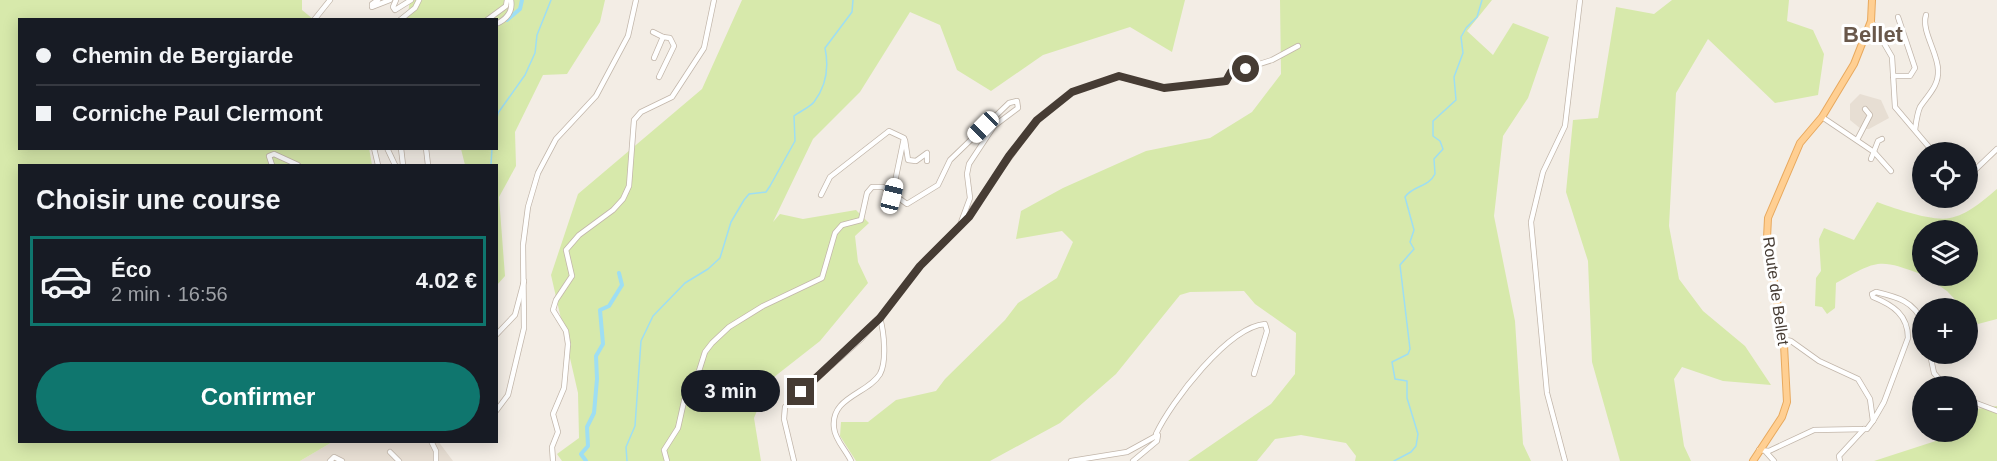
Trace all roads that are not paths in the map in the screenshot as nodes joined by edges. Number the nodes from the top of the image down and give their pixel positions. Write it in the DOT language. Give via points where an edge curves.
graph roads {
  1 [pos="330,0"];
  2 [pos="378,0"];
  3 [pos="390,0"];
  4 [pos="396,0"];
  5 [pos="411,0"];
  6 [pos="419,0"];
  7 [pos="509,0"];
  8 [pos="636,0"];
  9 [pos="714,0"];
  10 [pos="1580,0"];
  11 [pos="1872,0"];
  12 [pos="1926,15"];
  13 [pos="1898,17"];
  14 [pos="316,18"];
  15 [pos="402,18"];
  16 [pos="490,18"];
  17 [pos="1871,21"];
  18 [pos="498,23"];
  19 [pos="653,32"];
  20 [pos="663,37"];
  21 [pos="1298,46"];
  22 [pos="654,58"];
  23 [pos="1893,76"];
  24 [pos="659,77"];
  25 [pos="1865,109"];
  26 [pos="1822,117"];
  27 [pos="1915,130"];
  28 [pos="904,138"];
  29 [pos="1882,139"];
  30 [pos="1857,140"];
  31 [pos="1925,142"];
  32 [pos="1997,149"];
  33 [pos="388,150"];
  34 [pos="1874,152"];
  35 [pos="1871,159"];
  36 [pos="927,161"];
  37 [pos="272,164"];
  38 [pos="296,164"];
  39 [pos="395,164"];
  40 [pos="1978,167"];
  41 [pos="1891,171"];
  42 [pos="821,195"];
  43 [pos="892,196"];
  44 [pos="960,225"];
  45 [pos="524,281"];
  46 [pos="1912,306"];
  47 [pos="880,318"];
  48 [pos="498,333"];
  49 [pos="1782,339"];
  50 [pos="1254,374"];
  51 [pos="1978,404"];
  52 [pos="498,409"];
  53 [pos="1997,411"];
  54 [pos="1873,421"];
  55 [pos="1864,429"];
  56 [pos="1156,434"];
  57 [pos="431,443"];
  58 [pos="390,452"];
  59 [pos="1758,454"];
  60 [pos="330,461"];
  61 [pos="342,461"];
  62 [pos="399,461"];
  63 [pos="436,461"];
  64 [pos="553,461"];
  65 [pos="667,461"];
  66 [pos="794,461"];
  67 [pos="850,461"];
  68 [pos="1071,461"];
  69 [pos="1132,461"];
  70 [pos="1564,461"];
  71 [pos="1774,461"];
  72 [pos="1840,461"];
  1 -- 14 [label="street"];
  2 -- 3 [label="street" via="372,7"];
  4 -- 5 [label="street" via="395,10"];
  6 -- 15 [label="street"];
  7 -- 16 [label="street"];
  7 -- 18 [label="street" via="510,12"];
  8 -- 45 [label="street" via="628,36 596,96 556,139 538,173 524,231"];
  9 -- 64 [label="street" via="704,48 672,98 635,118 629,186 623,199 566,250 571,279 553,310 566,331 568,344 564,388 553,414 558,432 552,447"];
  10 -- 70 [label="street" via="1565,126 1543,172 1531,222 1547,393"];
  11 -- 17 [label="main road, Route de Bellet"];
  12 -- 27 [label="street" via="1924,22 1936,53 1938,73 1935,86 1920,108"];
  13 -- 23 [label="street" via="1916,68 1910,76"];
  17 -- 23 [label="street" via="1892,57"];
  17 -- 26 [label="main road, Route de Bellet" via="1847,78"];
  19 -- 20 [label="street"];
  20 -- 22 [label="street"];
  20 -- 24 [label="street" via="674,44"];
  21 -- 44 [label="street" via="1272,60 1231,72 1226,81 1164,88 1119,76 1072,92 1037,120"];
  23 -- 27 [label="street" via="1895,107"];
  25 -- 30 [label="street" via="1870,115"];
  26 -- 30 [label="street"];
  26 -- 49 [label="main road, Route de Bellet" via="1795,153 1767,225"];
  27 -- 31 [label="street"];
  28 -- 36 [label="street" via="908,160 916,161 927,153"];
  28 -- 42 [label="street" via="886,132 830,177"];
  28 -- 43 [label="street"];
  29 -- 34 [label="street"];
  30 -- 34 [label="street"];
  32 -- 40 [label="street"];
  33 -- 39 [label="street"];
  34 -- 35 [label="street"];
  34 -- 41 [label="street"];
  37 -- 38 [label="street" via="269,156 274,154"];
  43 -- 44 [label="street" via="907,204 939,185 950,160 1009,103 1017,101 1018,108 994,126 968,166 971,194"];
  43 -- 65 [label="street" via="883,187 872,187 861,220 842,225 835,233 822,278 762,306 712,343 684,396 678,428 664,450"];
  44 -- 47 [label="street" via="920,266"];
  45 -- 48 [label="street" via="515,315"];
  45 -- 52 [label="street" via="526,315 522,343 506,402"];
  46 -- 54 [label="street" via="1876,292 1872,294 1898,311 1908,333 1892,382"];
  47 -- 66 [label="street" via="785,407 784,422"];
  47 -- 67 [label="street" via="882,368 872,383 847,398 834,420 834,431"];
  49 -- 54 [label="street" via="1858,379 1871,404"];
  49 -- 59 [label="main road, Route de Bellet" via="1787,404"];
  50 -- 56 [label="street" via="1267,331 1265,324 1239,335 1214,356 1189,384"];
  51 -- 53 [label="street"];
  54 -- 55 [label="street" via="1871,427"];
  55 -- 59 [label="street" via="1814,430"];
  55 -- 72 [label="street" via="1839,456"];
  56 -- 68 [label="street" via="1127,452"];
  56 -- 69 [label="street" via="1157,441"];
  57 -- 63 [label="street"];
  58 -- 62 [label="street"];
  59 -- 71 [label="street"];
  60 -- 61 [label="street" via="334,457"];
}
